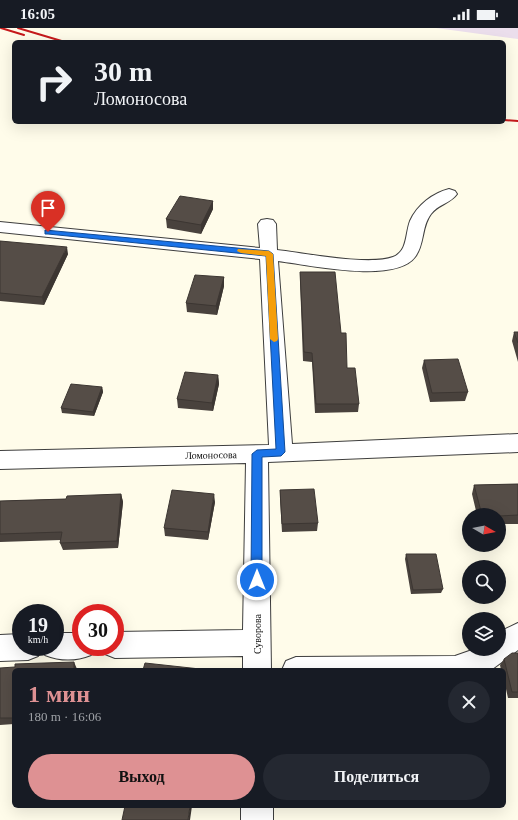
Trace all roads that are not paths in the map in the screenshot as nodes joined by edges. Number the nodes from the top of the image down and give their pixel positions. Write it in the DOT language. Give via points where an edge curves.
graph roads {
  1 [pos="449,194"];
  2 [pos="267,224"];
  3 [pos="0,227"];
  4 [pos="269,254"];
  5 [pos="518,443"];
  6 [pos="269,453"];
  7 [pos="0,460"];
  8 [pos="518,636"];
  9 [pos="506,642"];
  10 [pos="257,643"];
  11 [pos="124,645"];
  12 [pos="0,648"];
  13 [pos="12,648"];
  14 [pos="489,656"];
  15 [pos="257,668"];
  16 [pos="460,668"];
  17 [pos="257,808"];
  18 [pos="257,820"];
  1 -- 4 [label="street" via="421,215 413,249 400,261 384,265 359,265"];
  2 -- 4 [label="street, Суворова"];
  3 -- 4 [label="street"];
  4 -- 6 [label="street, Суворова"];
  5 -- 6 [label="street, Ломоносова"];
  6 -- 7 [label="street, Ломоносова"];
  6 -- 10 [label="street, Суворова"];
  8 -- 9 [label="street"];
  10 -- 11 [label="street"];
  10 -- 15 [label="street, Суворова"];
  12 -- 13 [label="street"];
  14 -- 16 [label="street" via="473,666"];
  17 -- 18 [label="street"];
}
